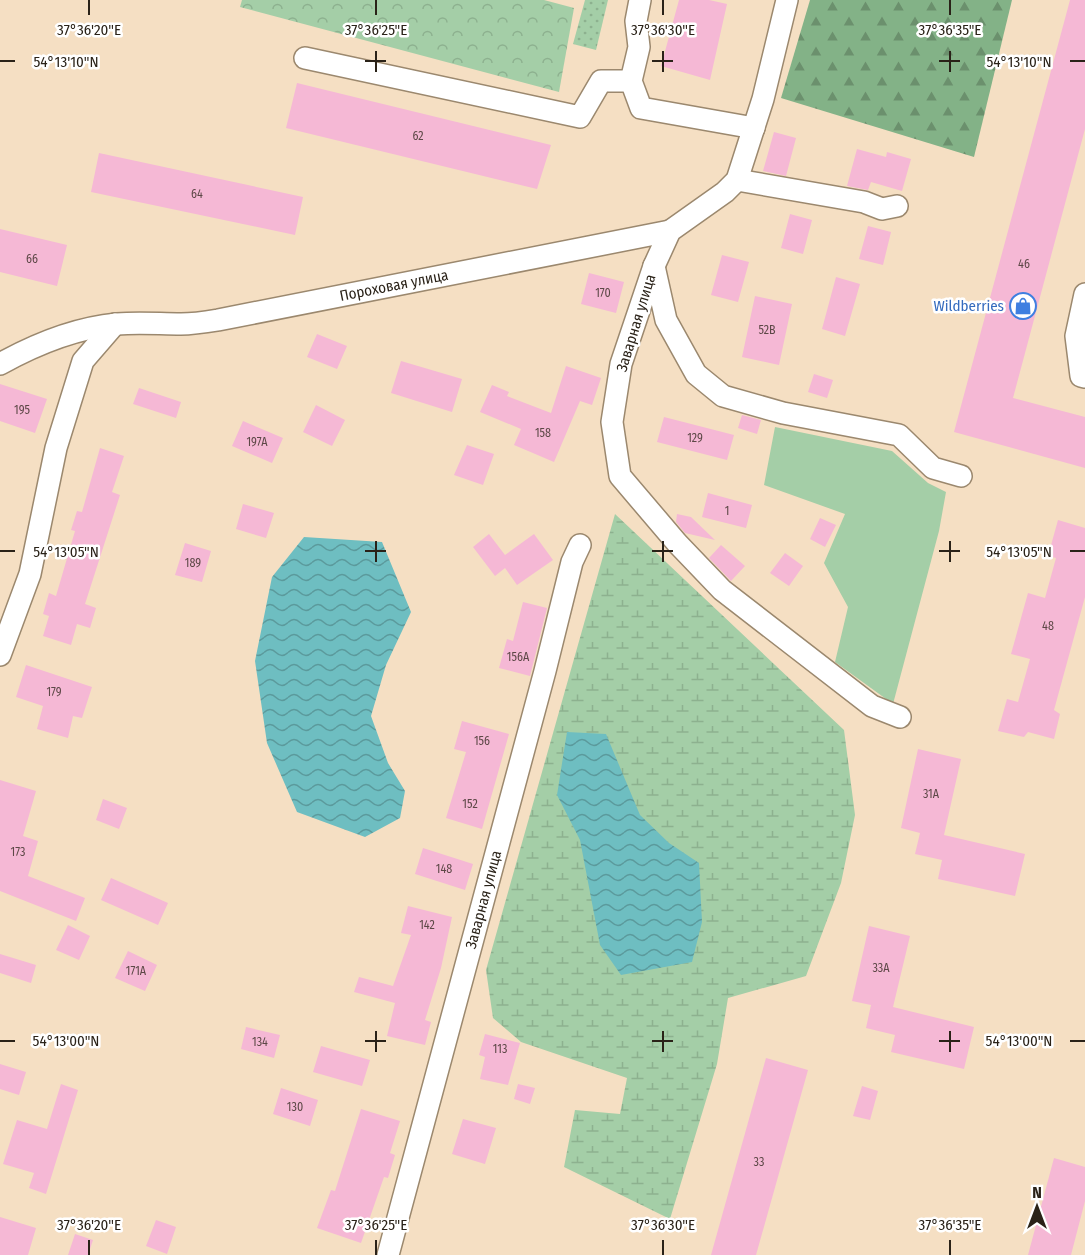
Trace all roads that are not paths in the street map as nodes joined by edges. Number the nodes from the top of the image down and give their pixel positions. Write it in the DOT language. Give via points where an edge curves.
graph roads {
  1 [pos="640,0"];
  2 [pos="788,0"];
  3 [pos="305,58"];
  4 [pos="631,81"];
  5 [pos="754,128"];
  6 [pos="737,180"];
  7 [pos="897,206"];
  8 [pos="670,231"];
  9 [pos="654,266"];
  10 [pos="1085,294"];
  11 [pos="116,324"];
  12 [pos="0,364"];
  13 [pos="1085,377"];
  14 [pos="962,476"];
  15 [pos="580,545"];
  16 [pos="0,655"];
  17 [pos="900,717"];
  18 [pos="388,1255"];
  1 -- 4 [label="street" via="636,21 639,47"];
  2 -- 5 [label="street"];
  3 -- 4 [label="street" via="580,117 601,81"];
  4 -- 5 [label="street" via="641,108"];
  5 -- 6 [label="street"];
  6 -- 7 [label="street" via="864,202 882,209"];
  6 -- 8 [label="street"];
  8 -- 9 [label="street, Заварная улица"];
  8 -- 11 [label="street, Пороховая улица" via="218,320"];
  9 -- 14 [label="street, Заварная улица" via="666,320 696,374 723,396 899,435 933,468"];
  9 -- 17 [label="street, Заварная улица" via="621,364 612,422 620,476 722,590 872,706"];
  10 -- 13 [label="street" via="1076,336 1081,376"];
  11 -- 12 [label="street, Пороховая улица" via="69,333"];
  11 -- 16 [label="street" via="83,361 56,448 30,574"];
  15 -- 18 [label="street, Заварная улица" via="572,562"];
}
